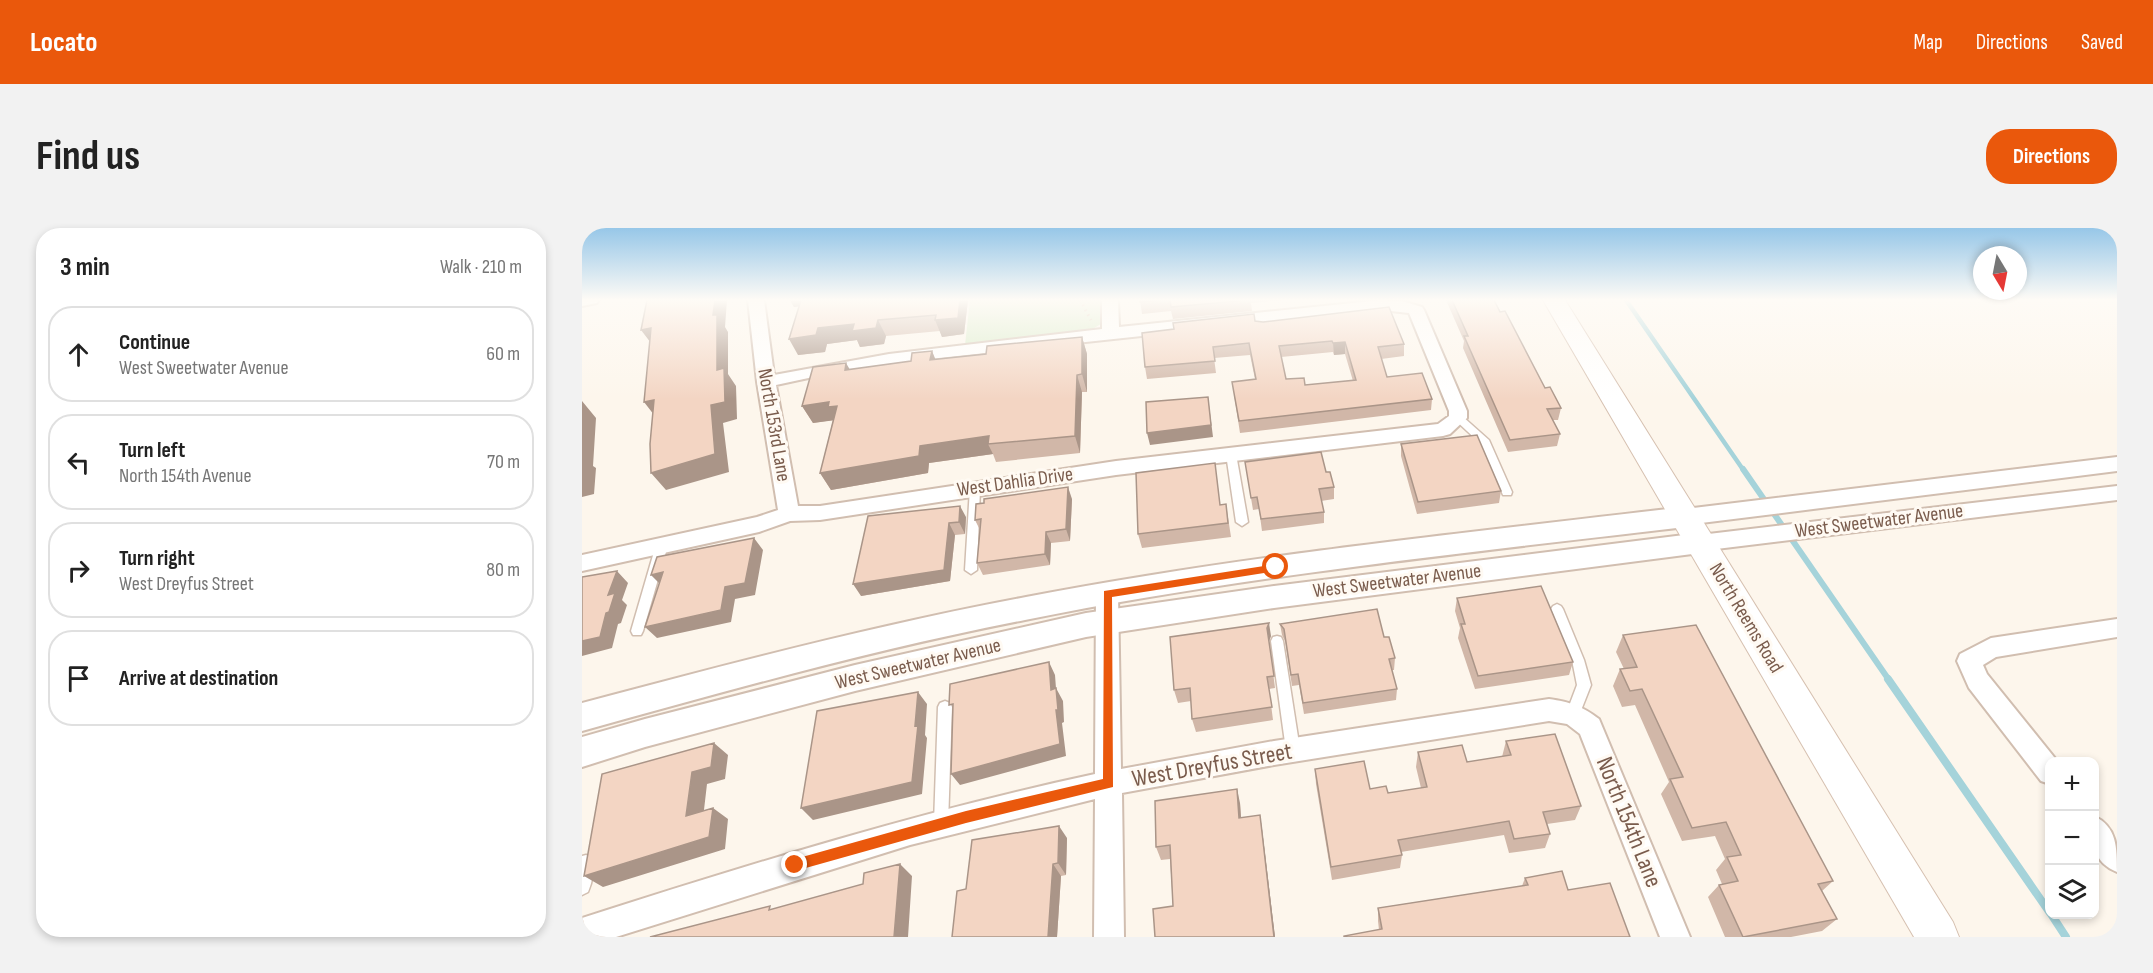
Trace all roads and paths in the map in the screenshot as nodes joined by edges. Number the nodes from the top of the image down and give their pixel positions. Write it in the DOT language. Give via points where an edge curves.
graph roads {
  1 [pos="759,333"];
  2 [pos="1111,333"];
  3 [pos="1426,333"];
  4 [pos="1574,333"];
  5 [pos="766,382"];
  6 [pos="1455,422"];
  7 [pos="1231,454"];
  8 [pos="2117,464"];
  9 [pos="975,488"];
  10 [pos="1507,492"];
  11 [pos="2117,493"];
  12 [pos="789,514"];
  13 [pos="1242,522"];
  14 [pos="1693,530"];
  15 [pos="662,545"];
  16 [pos="582,563"];
  17 [pos="971,570"];
  18 [pos="1108,608"];
  19 [pos="1557,609"];
  20 [pos="2117,628"];
  21 [pos="637,631"];
  22 [pos="1277,641"];
  23 [pos="945,706"];
  24 [pos="1573,714"];
  25 [pos="582,717"];
  26 [pos="1293,750"];
  27 [pos="582,752"];
  28 [pos="2045,767"];
  29 [pos="1108,783"];
  30 [pos="941,824"];
  31 [pos="2099,835"];
  32 [pos="590,844"];
  33 [pos="2117,858"];
  34 [pos="582,887"];
  35 [pos="582,933"];
  36 [pos="1109,937"];
  37 [pos="1675,937"];
  38 [pos="1938,937"];
  1 -- 5 [label="street, North 153rd Lane"];
  2 -- 5 [label="street" via="867,362"];
  3 -- 6 [label="street" via="1458,411"];
  4 -- 14 [label="main road, North Reems Road"];
  5 -- 12 [label="street, North 153rd Lane"];
  6 -- 7 [label="street, West Dahlia Drive" via="1443,430"];
  6 -- 10 [label="lane" via="1485,442"];
  7 -- 9 [label="street, West Dahlia Drive"];
  7 -- 13 [label="lane"];
  8 -- 14 [label="street, West Sweetwater Avenue" via="1769,507"];
  9 -- 12 [label="street, West Dahlia Drive" via="820,513"];
  9 -- 17 [label="lane"];
  11 -- 14 [label="street, West Sweetwater Avenue" via="1786,532"];
  12 -- 15 [label="street, West Dahlia Drive"];
  14 -- 18 [label="street, West Sweetwater Avenue" via="1274,597"];
  14 -- 38 [label="main road, North Reems Road"];
  15 -- 16 [label="street, West Dahlia Drive"];
  15 -- 21 [label="lane"];
  18 -- 25 [label="street, West Sweetwater Avenue" via="912,632"];
  18 -- 27 [label="street, West Sweetwater Avenue"];
  18 -- 29 [label="street"];
  19 -- 24 [label="lane" via="1584,685"];
  20 -- 28 [label="street" via="1992,648 1969,661 1978,681"];
  22 -- 26 [label="lane"];
  23 -- 30 [label="lane"];
  24 -- 26 [label="street, West Dreyfus Street" via="1549,710"];
  24 -- 37 [label="street, North 154th Lane" via="1590,727"];
  26 -- 29 [label="street, West Dreyfus Street"];
  29 -- 30 [label="street, West Dreyfus Street"];
  29 -- 36 [label="street"];
  30 -- 35 [label="street, West Dreyfus Street" via="795,865"];
  31 -- 33 [label="street"];
  32 -- 34 [label="lane"];
}
